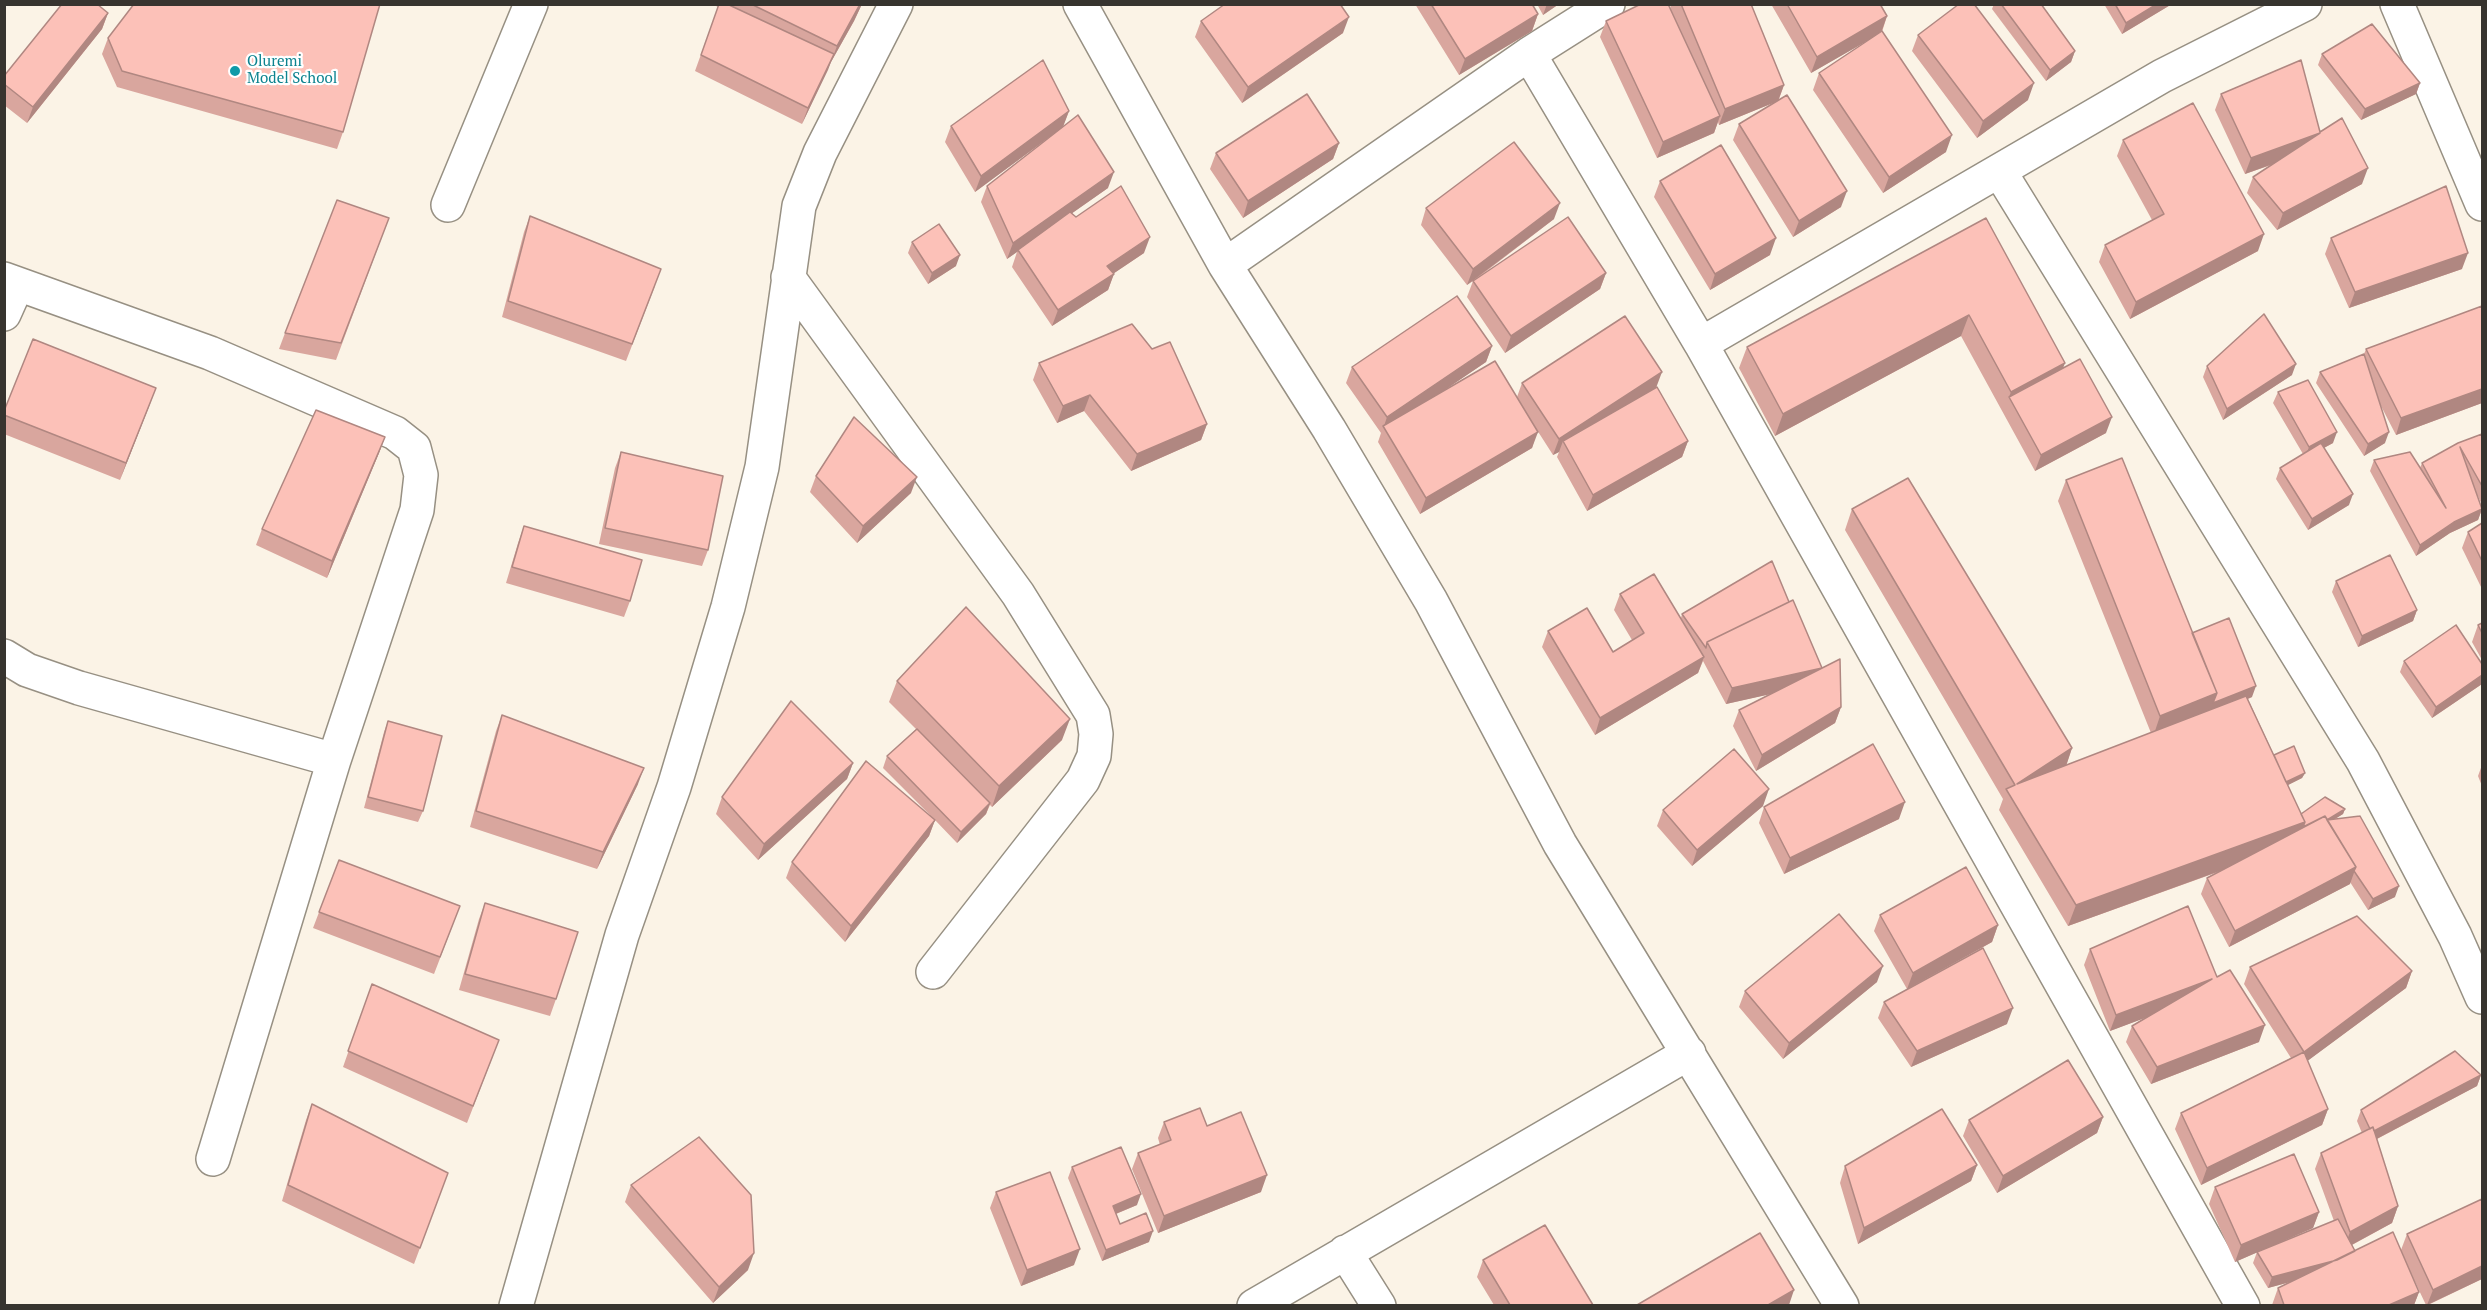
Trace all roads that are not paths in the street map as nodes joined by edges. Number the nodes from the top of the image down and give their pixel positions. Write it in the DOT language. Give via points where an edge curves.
graph roads {
  1 [pos="531,4"];
  2 [pos="896,4"];
  3 [pos="1608,4"];
  4 [pos="2305,4"];
  5 [pos="2397,4"];
  6 [pos="1084,6"];
  7 [pos="1529,54"];
  8 [pos="2000,172"];
  9 [pos="2482,204"];
  10 [pos="448,205"];
  11 [pos="1225,266"];
  12 [pos="788,277"];
  13 [pos="9,293"];
  14 [pos="1701,344"];
  15 [pos="4,656"];
  16 [pos="334,760"];
  17 [pos="933,972"];
  18 [pos="2482,997"];
  19 [pos="1689,1053"];
  20 [pos="213,1159"];
  21 [pos="1345,1252"];
  22 [pos="516,1305"];
  23 [pos="1254,1305"];
  24 [pos="1379,1305"];
  25 [pos="1842,1305"];
  26 [pos="2243,1305"];
  1 -- 10 [label="street"];
  2 -- 12 [label="street" via="820,153 803,195"];
  3 -- 7 [label="street"];
  4 -- 8 [label="street" via="2162,76"];
  5 -- 9 [label="street"];
  6 -- 11 [label="street"];
  7 -- 11 [label="street"];
  7 -- 14 [label="street"];
  8 -- 14 [label="street"];
  8 -- 18 [label="street" via="2363,761 2456,936"];
  11 -- 19 [label="street" via="1329,429 1419,581 1560,844"];
  12 -- 17 [label="street" via="1018,594 1093,715 1094,756 1083,780"];
  12 -- 22 [label="street" via="762,467 728,607 674,788 622,934"];
  13 -- 16 [label="street" via="210,353 395,433 414,448 421,475 417,510"];
  14 -- 26 [label="street"];
  15 -- 16 [label="street" via="27,670 79,688"];
  16 -- 20 [label="street"];
  19 -- 21 [label="street"];
  19 -- 25 [label="street"];
  21 -- 23 [label="street"];
  21 -- 24 [label="street"];
}
